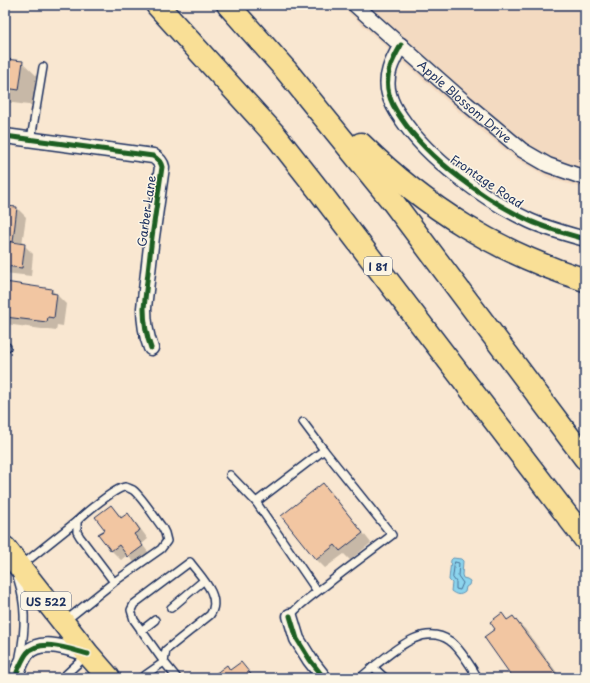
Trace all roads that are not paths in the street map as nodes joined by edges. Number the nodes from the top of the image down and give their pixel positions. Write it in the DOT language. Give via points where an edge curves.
graph roads {
  1 [pos="157,5"];
  2 [pos="228,5"];
  3 [pos="356,5"];
  4 [pos="401,45"];
  5 [pos="43,67"];
  6 [pos="285,69"];
  7 [pos="5,136"];
  8 [pos="31,139"];
  9 [pos="585,178"];
  10 [pos="585,239"];
  11 [pos="585,280"];
  12 [pos="151,348"];
  13 [pos="303,422"];
  14 [pos="324,450"];
  15 [pos="585,458"];
  16 [pos="230,475"];
  17 [pos="256,502"];
  18 [pos="77,522"];
  19 [pos="585,539"];
  20 [pos="11,556"];
  21 [pos="204,581"];
  22 [pos="114,582"];
  23 [pos="317,591"];
  24 [pos="171,608"];
  25 [pos="290,616"];
  26 [pos="155,620"];
  27 [pos="63,623"];
  28 [pos="142,631"];
  29 [pos="88,654"];
  30 [pos="164,662"];
  31 [pos="373,667"];
  32 [pos="16,675"];
  33 [pos="62,678"];
  34 [pos="101,678"];
  35 [pos="109,678"];
  36 [pos="141,678"];
  37 [pos="177,678"];
  38 [pos="324,678"];
  39 [pos="360,678"];
  40 [pos="385,678"];
  41 [pos="478,678"];
  1 -- 19 [label="highway, I 81" via="276,136"];
  2 -- 6 [label="highway"];
  3 -- 4 [label="street, Apple Blossom Drive"];
  4 -- 9 [label="street, Apple Blossom Drive" via="522,150 548,165"];
  4 -- 10 [label="street, Frontage Road" via="388,73 389,95 407,127 422,145 457,176 513,212 552,229"];
  5 -- 8 [label="lane"];
  6 -- 11 [label="highway" via="374,158 426,201 471,230 523,257"];
  6 -- 15 [label="highway" via="397,208"];
  7 -- 8 [label="street, Garber Lane"];
  8 -- 12 [label="street, Garber Lane" via="153,156 161,163 144,308"];
  13 -- 14 [label="lane"];
  14 -- 17 [label="lane"];
  14 -- 23 [label="lane" via="392,535"];
  16 -- 17 [label="lane"];
  17 -- 23 [label="lane"];
  18 -- 20 [label="lane"];
  18 -- 22 [label="lane" via="80,537"];
  18 -- 22 [label="lane" via="83,515 124,487 133,490 162,527 167,538 165,545"];
  20 -- 27 [label="highway, US 522"];
  20 -- 32 [label="lane" via="25,618 23,644"];
  21 -- 24 [label="lane"];
  21 -- 28 [label="lane" via="190,562 134,604 132,615"];
  21 -- 30 [label="lane" via="212,592 214,610 166,650"];
  22 -- 27 [label="lane"];
  23 -- 25 [label="lane"];
  25 -- 38 [label="street" via="297,639"];
  26 -- 28 [label="lane"];
  27 -- 29 [label="highway, US 522"];
  28 -- 30 [label="lane"];
  29 -- 32 [label="street" via="56,646 38,646 27,653"];
  29 -- 33 [label="lane"];
  29 -- 34 [label="highway, US 522"];
  29 -- 35 [label="highway, US 522"];
  30 -- 36 [label="lane"];
  30 -- 37 [label="lane"];
  31 -- 39 [label="lane"];
  31 -- 40 [label="lane"];
  31 -- 41 [label="lane" via="415,637 442,636 451,642"];
}
